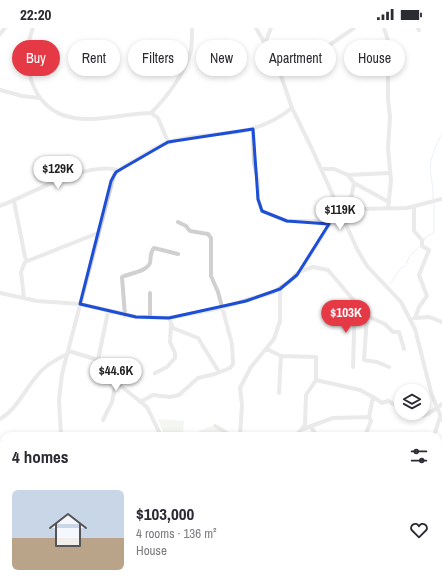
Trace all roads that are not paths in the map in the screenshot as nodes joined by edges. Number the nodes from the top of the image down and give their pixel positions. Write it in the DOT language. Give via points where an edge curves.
graph roads {
  1 [pos="5,28"];
  2 [pos="33,28"];
  3 [pos="192,28"];
  4 [pos="256,28"];
  5 [pos="272,28"];
  6 [pos="354,28"];
  7 [pos="384,28"];
  8 [pos="0,34"];
  9 [pos="262,40"];
  10 [pos="266,40"];
  11 [pos="336,40"];
  12 [pos="281,76"];
  13 [pos="0,90"];
  14 [pos="39,98"];
  15 [pos="292,108"];
  16 [pos="151,113"];
  17 [pos="253,129"];
  18 [pos="168,142"];
  19 [pos="321,169"];
  20 [pos="118,170"];
  21 [pos="390,173"];
  22 [pos="348,175"];
  23 [pos="354,183"];
  24 [pos="442,199"];
  25 [pos="14,201"];
  26 [pos="389,202"];
  27 [pos="0,206"];
  28 [pos="414,207"];
  29 [pos="388,208"];
  30 [pos="349,209"];
  31 [pos="338,211"];
  32 [pos="178,222"];
  33 [pos="329,224"];
  34 [pos="98,233"];
  35 [pos="178,254"];
  36 [pos="27,261"];
  37 [pos="300,271"];
  38 [pos="280,289"];
  39 [pos="0,293"];
  40 [pos="150,293"];
  41 [pos="24,298"];
  42 [pos="355,302"];
  43 [pos="80,304"];
  44 [pos="221,308"];
  45 [pos="108,312"];
  46 [pos="125,316"];
  47 [pos="367,316"];
  48 [pos="150,317"];
  49 [pos="169,318"];
  50 [pos="415,318"];
  51 [pos="410,319"];
  52 [pos="442,322"];
  53 [pos="171,324"];
  54 [pos="267,349"];
  55 [pos="404,349"];
  56 [pos="68,352"];
  57 [pos="281,356"];
  58 [pos="98,360"];
  59 [pos="353,367"];
  60 [pos="388,367"];
  61 [pos="220,372"];
  62 [pos="155,373"];
  63 [pos="316,380"];
  64 [pos="116,382"];
  65 [pos="279,394"];
  66 [pos="373,397"];
  67 [pos="140,402"];
  68 [pos="394,404"];
  69 [pos="442,404"];
  70 [pos="437,408"];
  71 [pos="430,413"];
  72 [pos="369,417"];
  73 [pos="0,419"];
  74 [pos="441,419"];
  75 [pos="103,420"];
  76 [pos="215,426"];
  77 [pos="311,426"];
  78 [pos="303,430"];
  79 [pos="61,432"];
  80 [pos="160,432"];
  81 [pos="225,432"];
  82 [pos="240,432"];
  83 [pos="301,432"];
  84 [pos="314,432"];
  85 [pos="367,432"];
  86 [pos="436,432"];
  1 -- 8 [label="street"];
  2 -- 14 [label="street" via="28,43 29,74"];
  3 -- 16 [label="street" via="189,56 172,91"];
  4 -- 9 [label="street"];
  5 -- 10 [label="street"];
  6 -- 11 [label="street"];
  7 -- 21 [label="street" via="388,42"];
  12 -- 15 [label="street"];
  13 -- 14 [label="street"];
  14 -- 16 [label="street" via="52,109 74,118"];
  15 -- 17 [label="street" via="273,121"];
  15 -- 19 [label="street"];
  16 -- 18 [label="street" via="158,118"];
  17 -- 18 [label="street"];
  17 -- 33 [label="street" via="254,163 262,211 287,221"];
  18 -- 20 [label="street"];
  19 -- 22 [label="street" via="334,169"];
  19 -- 31 [label="street"];
  20 -- 25 [label="street" via="108,168 84,172"];
  20 -- 34 [label="street" via="111,181"];
  21 -- 22 [label="street"];
  21 -- 26 [label="street"];
  22 -- 23 [label="street"];
  23 -- 26 [label="street"];
  23 -- 30 [label="street"];
  24 -- 28 [label="street"];
  25 -- 27 [label="street"];
  25 -- 36 [label="street"];
  26 -- 29 [label="street"];
  28 -- 29 [label="street"];
  28 -- 50 [label="street" via="414,231 422,240 422,246 429,250 419,275 427,296"];
  29 -- 30 [label="street"];
  30 -- 31 [label="street"];
  31 -- 33 [label="street"];
  31 -- 51 [label="street" via="367,266 401,302"];
  32 -- 44 [label="street" via="192,232 210,235 211,276"];
  33 -- 37 [label="street"];
  34 -- 36 [label="street"];
  34 -- 43 [label="street"];
  35 -- 46 [label="street" via="154,248 147,267 122,277"];
  36 -- 41 [label="street" via="21,272"];
  37 -- 38 [label="street"];
  37 -- 42 [label="street" via="324,267"];
  38 -- 44 [label="street"];
  38 -- 54 [label="street" via="280,321 274,339"];
  39 -- 41 [label="street"];
  40 -- 48 [label="street"];
  41 -- 43 [label="street"];
  42 -- 47 [label="street"];
  42 -- 59 [label="street"];
  43 -- 45 [label="street"];
  43 -- 56 [label="street"];
  44 -- 49 [label="street"];
  44 -- 61 [label="street" via="233,356 232,366"];
  45 -- 46 [label="street"];
  45 -- 58 [label="street"];
  46 -- 48 [label="street"];
  47 -- 55 [label="street" via="385,324 393,332 399,332"];
  47 -- 60 [label="street" via="364,360"];
  48 -- 49 [label="street"];
  49 -- 53 [label="street"];
  50 -- 51 [label="street"];
  50 -- 52 [label="street" via="429,317"];
  51 -- 70 [label="street"];
  53 -- 61 [label="street" via="176,329 198,338"];
  53 -- 62 [label="street" via="170,342 175,358 167,367"];
  54 -- 57 [label="street"];
  54 -- 82 [label="street" via="251,367 240,388"];
  56 -- 58 [label="street"];
  56 -- 73 [label="street" via="41,371 12,410"];
  56 -- 79 [label="street" via="60,390"];
  57 -- 63 [label="street" via="316,357"];
  57 -- 65 [label="street"];
  58 -- 64 [label="street"];
  61 -- 67 [label="street" via="198,378 179,395 153,395"];
  63 -- 66 [label="street" via="360,390"];
  63 -- 78 [label="street" via="306,395"];
  64 -- 67 [label="street"];
  64 -- 75 [label="street" via="112,402"];
  66 -- 68 [label="street" via="382,403 388,401"];
  66 -- 72 [label="street"];
  67 -- 80 [label="street" via="147,407"];
  69 -- 70 [label="street"];
  70 -- 71 [label="street"];
  70 -- 74 [label="street"];
  72 -- 77 [label="street" via="333,418"];
  72 -- 85 [label="street" via="371,421"];
  74 -- 86 [label="street"];
  76 -- 81 [label="street"];
  77 -- 78 [label="street"];
  77 -- 84 [label="street"];
  78 -- 83 [label="street"];
}
